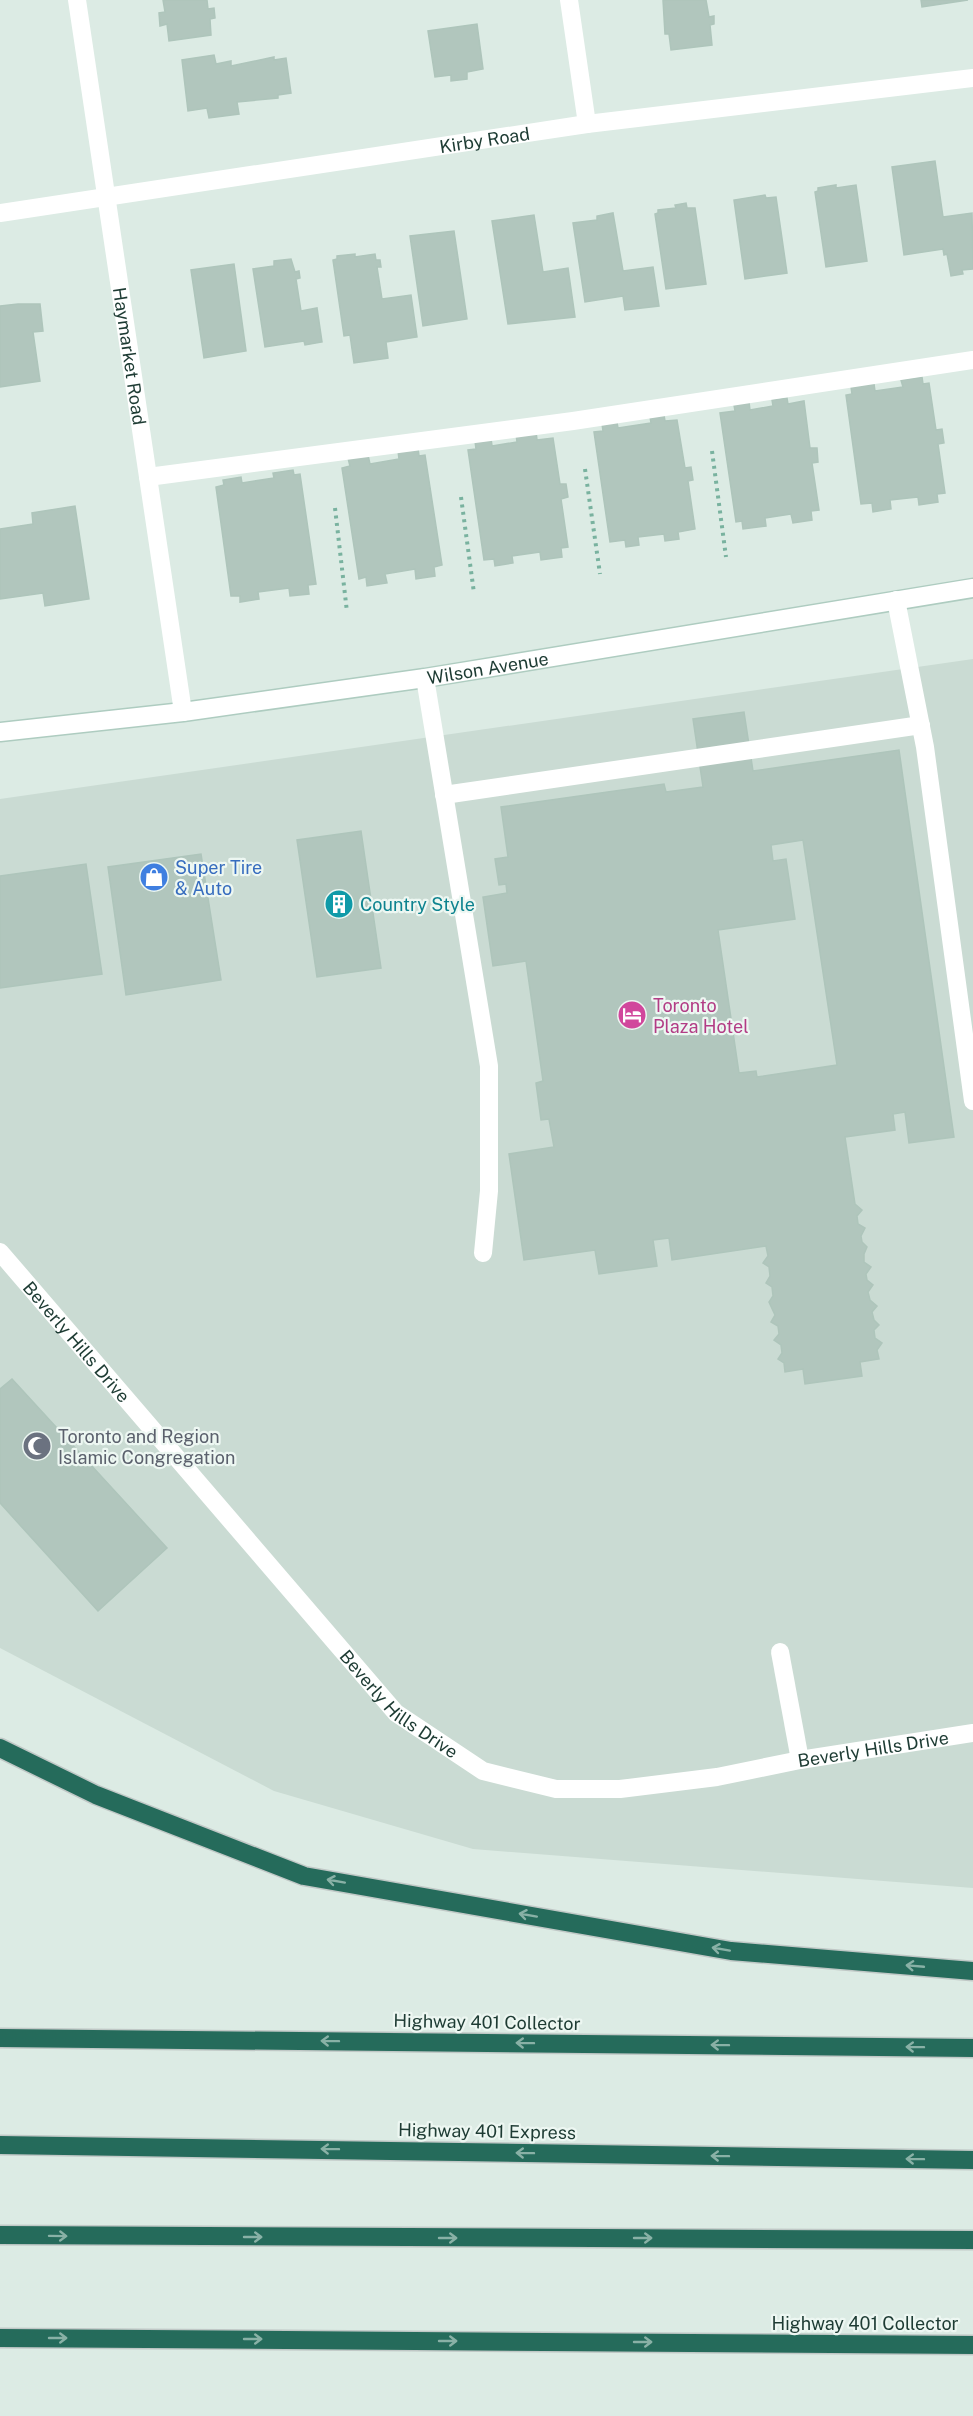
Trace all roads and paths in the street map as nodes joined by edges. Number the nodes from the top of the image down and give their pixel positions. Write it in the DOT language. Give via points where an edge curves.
graph roads {
  1 [pos="77,0"];
  2 [pos="569,0"];
  3 [pos="973,78"];
  4 [pos="587,124"];
  5 [pos="105,198"];
  6 [pos="0,213"];
  7 [pos="973,360"];
  8 [pos="712,452"];
  9 [pos="585,469"];
  10 [pos="148,477"];
  11 [pos="461,497"];
  12 [pos="335,508"];
  13 [pos="726,557"];
  14 [pos="600,574"];
  15 [pos="973,588"];
  16 [pos="474,593"];
  17 [pos="896,600"];
  18 [pos="347,612"];
  19 [pos="425,678"];
  20 [pos="183,712"];
  21 [pos="921,725"];
  22 [pos="0,732"];
  23 [pos="444,795"];
  24 [pos="973,1101"];
  25 [pos="0,1251"];
  26 [pos="483,1253"];
  27 [pos="780,1652"];
  28 [pos="973,1733"];
  29 [pos="0,1748"];
  30 [pos="800,1760"];
  31 [pos="973,1971"];
  32 [pos="0,2038"];
  33 [pos="973,2048"];
  34 [pos="0,2145"];
  35 [pos="973,2160"];
  36 [pos="0,2235"];
  37 [pos="973,2240"];
  38 [pos="0,2338"];
  39 [pos="973,2345"];
  1 -- 5 [label="street, Haymarket Road"];
  2 -- 4 [label="street"];
  3 -- 4 [label="street, Kirby Road"];
  4 -- 5 [label="street, Kirby Road"];
  5 -- 6 [label="street, Kirby Road"];
  5 -- 10 [label="street, Haymarket Road"];
  7 -- 10 [label="street" via="573,421"];
  8 -- 13 [label="path"];
  9 -- 14 [label="path"];
  10 -- 20 [label="street, Haymarket Road"];
  11 -- 16 [label="path"];
  12 -- 18 [label="path"];
  15 -- 17 [label="street, Wilson Avenue"];
  17 -- 19 [label="street, Wilson Avenue"];
  17 -- 21 [label="street"];
  19 -- 20 [label="street, Wilson Avenue"];
  19 -- 23 [label="street"];
  20 -- 22 [label="street, Wilson Avenue"];
  21 -- 23 [label="street"];
  21 -- 24 [label="street"];
  23 -- 26 [label="street" via="489,1066 489,1191"];
  25 -- 30 [label="street, Beverly Hills Drive" via="396,1713 483,1771 556,1789 620,1790 717,1777"];
  27 -- 30 [label="street"];
  28 -- 30 [label="street, Beverly Hills Drive"];
  31 -- 29 [label="highway, one-way" via="731,1951 304,1876 96,1795"];
  33 -- 32 [label="highway, Highway 401 Collector, one-way"];
  35 -- 34 [label="highway, Highway 401 Express, one-way"];
  36 -- 37 [label="highway, one-way"];
  38 -- 39 [label="highway, Highway 401 Collector, one-way"];
}
